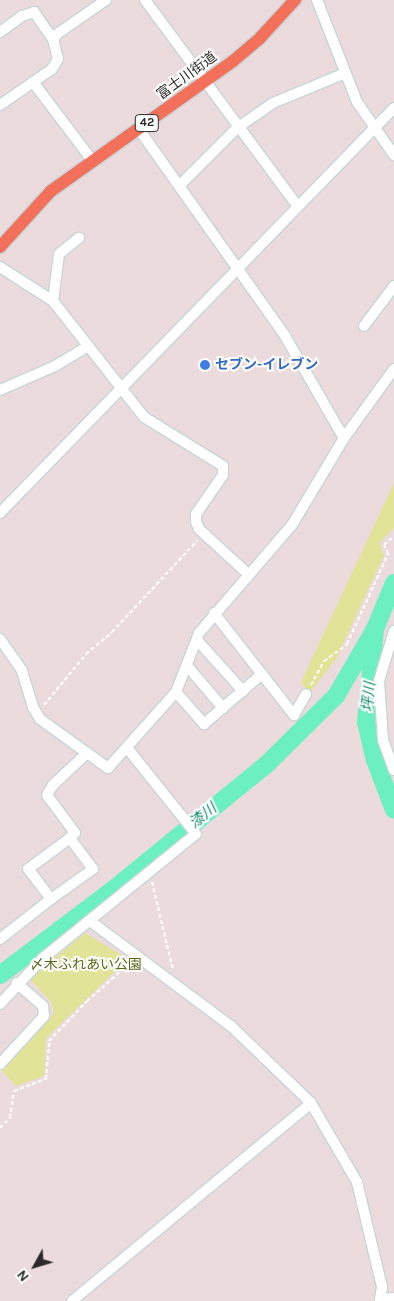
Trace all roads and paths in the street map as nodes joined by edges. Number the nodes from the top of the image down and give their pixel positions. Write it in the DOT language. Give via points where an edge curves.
graph roads {
  1 [pos="106,0"];
  2 [pos="145,0"];
  3 [pos="295,0"];
  4 [pos="317,0"];
  5 [pos="0,32"];
  6 [pos="53,39"];
  7 [pos="345,73"];
  8 [pos="33,82"];
  9 [pos="204,83"];
  10 [pos="0,105"];
  11 [pos="394,108"];
  12 [pos="138,128"];
  13 [pos="237,128"];
  14 [pos="374,128"];
  15 [pos="392,148"];
  16 [pos="92,160"];
  17 [pos="179,186"];
  18 [pos="298,207"];
  19 [pos="79,238"];
  20 [pos="0,247"];
  21 [pos="0,267"];
  22 [pos="238,268"];
  23 [pos="394,286"];
  24 [pos="53,301"];
  25 [pos="364,326"];
  26 [pos="88,346"];
  27 [pos="394,369"];
  28 [pos="123,387"];
  29 [pos="0,390"];
  30 [pos="344,438"];
  31 [pos="0,513"];
  32 [pos="205,534"];
  33 [pos="394,536"];
  34 [pos="248,574"];
  35 [pos="214,613"];
  36 [pos="394,631"];
  37 [pos="0,639"];
  38 [pos="197,640"];
  39 [pos="188,667"];
  40 [pos="262,674"];
  41 [pos="243,691"];
  42 [pos="176,692"];
  43 [pos="306,694"];
  44 [pos="223,708"];
  45 [pos="36,714"];
  46 [pos="127,748"];
  47 [pos="86,753"];
  48 [pos="394,770"];
  49 [pos="70,838"];
  50 [pos="150,874"];
  51 [pos="51,899"];
  52 [pos="90,921"];
  53 [pos="0,939"];
  54 [pos="138,955"];
  55 [pos="16,984"];
  56 [pos="179,986"];
  57 [pos="0,1004"];
  58 [pos="0,1064"];
  59 [pos="312,1103"];
  60 [pos="0,1128"];
  61 [pos="394,1298"];
  62 [pos="72,1301"];
  1 -- 6 [label="street"];
  2 -- 9 [label="street"];
  3 -- 9 [label="main road, 富士川街道 / 42" via="260,38"];
  4 -- 7 [label="street"];
  5 -- 6 [label="street" via="22,16 34,12"];
  6 -- 8 [label="street" via="58,59 52,69"];
  7 -- 13 [label="street" via="279,100"];
  7 -- 14 [label="street" via="357,102"];
  8 -- 10 [label="street"];
  8 -- 16 [label="street"];
  9 -- 12 [label="main road, 富士川街道 / 42"];
  9 -- 13 [label="street"];
  11 -- 14 [label="street"];
  12 -- 16 [label="main road, 富士川街道 / 42"];
  12 -- 17 [label="street"];
  13 -- 17 [label="street"];
  13 -- 18 [label="street"];
  14 -- 15 [label="street"];
  14 -- 18 [label="street"];
  16 -- 20 [label="main road, 富士川街道 / 42" via="51,191"];
  17 -- 22 [label="street"];
  18 -- 22 [label="street"];
  19 -- 24 [label="street" via="59,254"];
  21 -- 24 [label="street"];
  22 -- 28 [label="street"];
  22 -- 30 [label="street" via="285,336"];
  23 -- 25 [label="street" via="380,309"];
  24 -- 26 [label="street"];
  26 -- 28 [label="street"];
  26 -- 29 [label="street" via="55,366"];
  27 -- 30 [label="street"];
  28 -- 31 [label="street"];
  28 -- 32 [label="street" via="144,417 223,466 223,475 196,514 199,529"];
  30 -- 34 [label="street" via="303,510"];
  32 -- 34 [label="street"];
  32 -- 45 [label="path" via="112,632 86,654"];
  33 -- 43 [label="path" via="384,545 388,554 347,644 324,661"];
  34 -- 35 [label="street"];
  35 -- 38 [label="street"];
  35 -- 40 [label="street"];
  36 -- 48 [label="street" via="379,680 383,740"];
  37 -- 45 [label="street" via="22,671"];
  38 -- 39 [label="street"];
  38 -- 41 [label="street"];
  39 -- 42 [label="street"];
  39 -- 44 [label="street"];
  40 -- 41 [label="street"];
  40 -- 43 [label="street" via="294,715"];
  41 -- 44 [label="street"];
  42 -- 44 [label="street" via="204,724"];
  42 -- 46 [label="street"];
  45 -- 47 [label="street" via="48,727"];
  46 -- 47 [label="street" via="108,768"];
  46 -- 50 [label="street" via="196,834"];
  47 -- 49 [label="street" via="53,784 47,795 75,833"];
  49 -- 51 [label="street" via="92,869"];
  49 -- 51 [label="street" via="28,869"];
  50 -- 52 [label="street"];
  50 -- 56 [label="path" via="167,955"];
  51 -- 53 [label="street"];
  52 -- 54 [label="street"];
  52 -- 55 [label="street"];
  54 -- 56 [label="street"];
  54 -- 60 [label="path" via="49,1041 46,1079 14,1091 10,1118"];
  55 -- 57 [label="street"];
  55 -- 58 [label="street" via="43,1006 44,1016"];
  56 -- 59 [label="street" via="231,1026"];
  59 -- 61 [label="street" via="357,1182 382,1287 380,1299"];
  59 -- 62 [label="street"];
}
